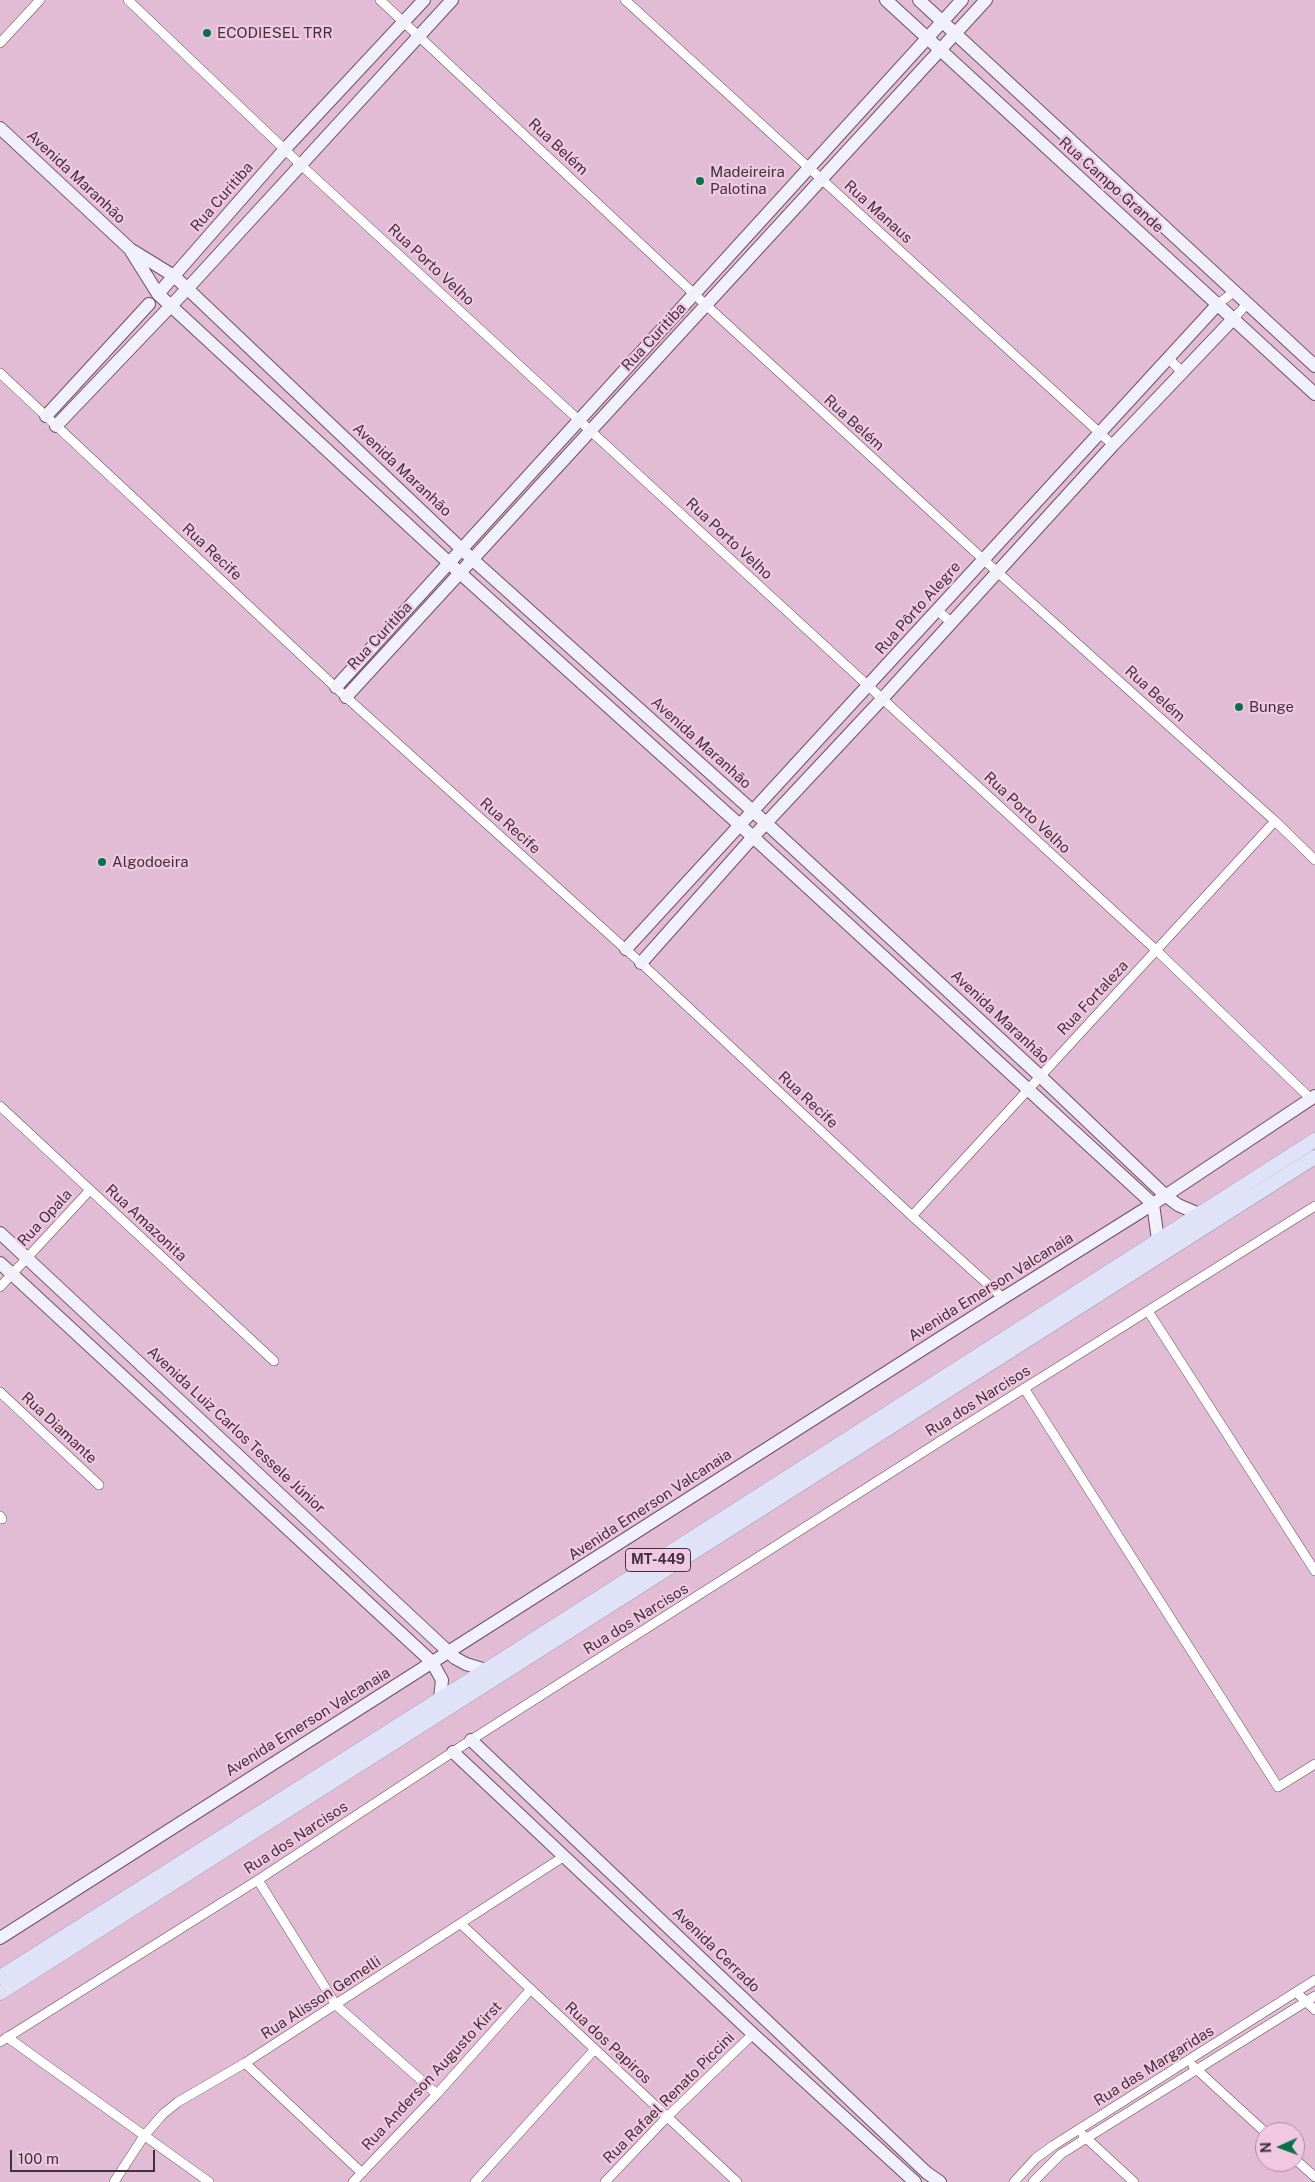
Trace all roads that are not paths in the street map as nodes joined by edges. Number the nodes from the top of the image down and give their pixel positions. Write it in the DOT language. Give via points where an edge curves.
graph roads {
  1 [pos="40,0"];
  2 [pos="128,0"];
  3 [pos="380,0"];
  4 [pos="424,0"];
  5 [pos="452,0"];
  6 [pos="625,0"];
  7 [pos="886,0"];
  8 [pos="918,0"];
  9 [pos="962,0"];
  10 [pos="986,0"];
  11 [pos="942,21"];
  12 [pos="404,22"];
  13 [pos="955,34"];
  14 [pos="420,36"];
  15 [pos="927,38"];
  16 [pos="0,43"];
  17 [pos="940,51"];
  18 [pos="897,71"];
  19 [pos="910,84"];
  20 [pos="0,128"];
  21 [pos="285,149"];
  22 [pos="301,165"];
  23 [pos="809,168"];
  24 [pos="821,180"];
  25 [pos="130,249"];
  26 [pos="174,276"];
  27 [pos="187,289"];
  28 [pos="1235,291"];
  29 [pos="158,294"];
  30 [pos="694,294"];
  31 [pos="1248,303"];
  32 [pos="149,304"];
  33 [pos="1218,304"];
  34 [pos="706,305"];
  35 [pos="170,306"];
  36 [pos="1234,318"];
  37 [pos="1168,358"];
  38 [pos="1315,366"];
  39 [pos="1182,372"];
  40 [pos="0,373"];
  41 [pos="1138,389"];
  42 [pos="1315,394"];
  43 [pos="1151,403"];
  44 [pos="46,416"];
  45 [pos="579,420"];
  46 [pos="56,426"];
  47 [pos="591,431"];
  48 [pos="1099,432"];
  49 [pos="1113,444"];
  50 [pos="1051,485"];
  51 [pos="1065,498"];
  52 [pos="462,549"];
  53 [pos="472,559"];
  54 [pos="984,560"];
  55 [pos="449,563"];
  56 [pos="998,572"];
  57 [pos="460,573"];
  58 [pos="938,611"];
  59 [pos="952,623"];
  60 [pos="336,687"];
  61 [pos="868,687"];
  62 [pos="346,697"];
  63 [pos="882,700"];
  64 [pos="753,812"];
  65 [pos="1275,821"];
  66 [pos="766,823"];
  67 [pos="740,825"];
  68 [pos="754,837"];
  69 [pos="1315,860"];
  70 [pos="626,949"];
  71 [pos="1156,950"];
  72 [pos="641,963"];
  73 [pos="1040,1076"];
  74 [pos="1028,1090"];
  75 [pos="1313,1097"];
  76 [pos="0,1106"];
  77 [pos="1315,1140"];
  78 [pos="1315,1157"];
  79 [pos="90,1190"];
  80 [pos="1166,1196"];
  81 [pos="1154,1204"];
  82 [pos="1315,1206"];
  83 [pos="1199,1214"];
  84 [pos="912,1216"];
  85 [pos="0,1233"];
  86 [pos="1158,1240"];
  87 [pos="27,1258"];
  88 [pos="0,1263"];
  89 [pos="12,1274"];
  90 [pos="0,1287"];
  91 [pos="1003,1298"];
  92 [pos="1148,1311"];
  93 [pos="274,1361"];
  94 [pos="1024,1388"];
  95 [pos="0,1392"];
  96 [pos="99,1485"];
  97 [pos="1315,1571"];
  98 [pos="449,1652"];
  99 [pos="432,1662"];
  100 [pos="486,1670"];
  101 [pos="440,1698"];
  102 [pos="471,1740"];
  103 [pos="453,1752"];
  104 [pos="1315,1764"];
  105 [pos="563,1857"];
  106 [pos="258,1880"];
  107 [pos="461,1924"];
  108 [pos="0,1938"];
  109 [pos="0,1977"];
  110 [pos="1315,1980"];
  111 [pos="531,1989"];
  112 [pos="1296,1992"];
  113 [pos="0,1993"];
  114 [pos="1315,1996"];
  115 [pos="1306,2002"];
  116 [pos="336,2005"];
  117 [pos="1315,2010"];
  118 [pos="753,2034"];
  119 [pos="4,2040"];
  120 [pos="595,2049"];
  121 [pos="1187,2061"];
  122 [pos="245,2063"];
  123 [pos="1197,2070"];
  124 [pos="436,2094"];
  125 [pos="667,2117"];
  126 [pos="1255,2123"];
  127 [pos="1078,2130"];
  128 [pos="144,2136"];
  129 [pos="1087,2138"];
  130 [pos="1305,2168"];
  131 [pos="362,2173"];
  132 [pos="1315,2177"];
  133 [pos="114,2182"];
  134 [pos="209,2182"];
  135 [pos="353,2182"];
  136 [pos="475,2182"];
  137 [pos="605,2182"];
  138 [pos="737,2182"];
  139 [pos="916,2182"];
  140 [pos="940,2182"];
  141 [pos="1014,2182"];
  142 [pos="1033,2182"];
  143 [pos="1134,2182"];
  1 -- 16 [label="street"];
  2 -- 21 [label="street, Rua Porto Velho"];
  3 -- 12 [label="street, Rua Belém"];
  4 -- 12 [label="street, Rua Curitiba"];
  5 -- 14 [label="street"];
  6 -- 23 [label="street, Rua Manaus"];
  7 -- 15 [label="street, Rua Campo Grande"];
  8 -- 11 [label="street, Rua Campo Grande"];
  9 -- 11 [label="street, Rua Curitiba"];
  10 -- 13 [label="street, Rua Curitiba"];
  11 -- 13 [label="street, Rua Campo Grande"];
  11 -- 15 [label="street, Rua Curitiba"];
  12 -- 14 [label="street, Rua Belém"];
  12 -- 21 [label="street, Rua Curitiba"];
  13 -- 17 [label="street, Rua Curitiba"];
  13 -- 28 [label="street, Rua Campo Grande"];
  14 -- 22 [label="street"];
  14 -- 30 [label="street, Rua Belém"];
  15 -- 17 [label="street, Rua Campo Grande"];
  15 -- 18 [label="street, Rua Curitiba"];
  17 -- 19 [label="street, Rua Curitiba"];
  17 -- 33 [label="street, Rua Campo Grande"];
  18 -- 19 [label="street"];
  18 -- 23 [label="street, Rua Curitiba"];
  19 -- 24 [label="street, Rua Curitiba"];
  20 -- 25 [label="street, Avenida Maranhão"];
  21 -- 22 [label="street, Rua Porto Velho"];
  21 -- 26 [label="street, Rua Curitiba"];
  22 -- 27 [label="street"];
  22 -- 45 [label="street, Rua Porto Velho"];
  23 -- 24 [label="street, Rua Manaus"];
  23 -- 30 [label="street, Rua Curitiba"];
  24 -- 34 [label="street, Rua Curitiba"];
  24 -- 48 [label="street, Rua Manaus"];
  25 -- 26 [label="street, Avenida Maranhão"];
  25 -- 29 [label="street"];
  26 -- 27 [label="street, Avenida Maranhão"];
  26 -- 29 [label="street, Rua Curitiba"];
  27 -- 35 [label="street"];
  27 -- 52 [label="street, Avenida Maranhão"];
  28 -- 31 [label="street, Rua Campo Grande"];
  28 -- 33 [label="street, Rua Pôrto Alegre"];
  29 -- 32 [label="street, Rua Curitiba"];
  29 -- 35 [label="street"];
  30 -- 34 [label="street, Rua Belém"];
  30 -- 45 [label="street, Rua Curitiba"];
  31 -- 36 [label="street"];
  31 -- 38 [label="street, Rua Campo Grande"];
  32 -- 44 [label="street, Rua Curitiba"];
  33 -- 36 [label="street, Rua Campo Grande"];
  33 -- 37 [label="street, Rua Pôrto Alegre"];
  34 -- 47 [label="street, Rua Curitiba"];
  34 -- 54 [label="street, Rua Belém"];
  35 -- 46 [label="street"];
  35 -- 55 [label="street"];
  36 -- 39 [label="street"];
  36 -- 42 [label="street, Rua Campo Grande"];
  37 -- 39 [label="street"];
  37 -- 41 [label="street, Rua Pôrto Alegre"];
  39 -- 43 [label="street"];
  40 -- 44 [label="street, Rua Recife"];
  41 -- 43 [label="street"];
  41 -- 48 [label="street, Rua Pôrto Alegre"];
  43 -- 49 [label="street"];
  44 -- 46 [label="street, Rua Recife"];
  45 -- 47 [label="street, Rua Porto Velho"];
  45 -- 52 [label="street, Rua Curitiba"];
  46 -- 60 [label="street, Rua Recife"];
  47 -- 53 [label="street, Rua Curitiba"];
  47 -- 61 [label="street, Rua Porto Velho"];
  48 -- 49 [label="street, Rua Manaus"];
  48 -- 50 [label="street, Rua Pôrto Alegre"];
  49 -- 51 [label="street"];
  50 -- 51 [label="street"];
  50 -- 54 [label="street, Rua Pôrto Alegre"];
  51 -- 56 [label="street"];
  52 -- 53 [label="street, Avenida Maranhão"];
  52 -- 55 [label="street, Rua Curitiba"];
  53 -- 57 [label="street, Rua Curitiba"];
  53 -- 64 [label="street, Avenida Maranhão"];
  54 -- 56 [label="street, Rua Belém"];
  54 -- 58 [label="street, Rua Pôrto Alegre"];
  55 -- 57 [label="street"];
  55 -- 60 [label="street, Rua Curitiba"];
  56 -- 59 [label="street"];
  56 -- 65 [label="street, Rua Belém"];
  57 -- 62 [label="street, Rua Curitiba"];
  57 -- 67 [label="street"];
  58 -- 59 [label="street"];
  58 -- 61 [label="street, Rua Pôrto Alegre"];
  59 -- 63 [label="street"];
  60 -- 62 [label="street, Rua Recife"];
  61 -- 63 [label="street, Rua Porto Velho"];
  61 -- 64 [label="street, Rua Pôrto Alegre"];
  62 -- 70 [label="street, Rua Recife"];
  63 -- 66 [label="street"];
  63 -- 71 [label="street, Rua Porto Velho"];
  64 -- 66 [label="street, Avenida Maranhão"];
  64 -- 67 [label="street, Rua Pôrto Alegre"];
  65 -- 69 [label="street, Rua Belém"];
  65 -- 71 [label="street, Rua Fortaleza"];
  66 -- 68 [label="street"];
  66 -- 73 [label="street, Avenida Maranhão"];
  67 -- 68 [label="street"];
  67 -- 70 [label="street, Rua Pôrto Alegre"];
  68 -- 72 [label="street"];
  68 -- 74 [label="street"];
  70 -- 72 [label="street, Rua Recife"];
  71 -- 73 [label="street, Rua Fortaleza"];
  71 -- 75 [label="street, Rua Porto Velho"];
  72 -- 84 [label="street, Rua Recife"];
  73 -- 74 [label="street, Rua Fortaleza"];
  73 -- 80 [label="street, Avenida Maranhão"];
  74 -- 81 [label="street"];
  74 -- 84 [label="street, Rua Fortaleza"];
  75 -- 80 [label="street, Avenida Emerson Valcanaia"];
  76 -- 79 [label="street, Rua Amazonita"];
  77 -- 83 [label="main road, MT-449"];
  78 -- 113 [label="main road, MT-449"];
  79 -- 87 [label="street, Rua Opala"];
  79 -- 93 [label="street, Rua Amazonita"];
  80 -- 81 [label="street, Avenida Emerson Valcanaia"];
  80 -- 83 [label="street, Avenida Maranhão"];
  81 -- 86 [label="street"];
  81 -- 91 [label="street, Avenida Emerson Valcanaia"];
  82 -- 92 [label="street, Rua dos Narcisos"];
  83 -- 86 [label="main road, MT-449"];
  84 -- 91 [label="street, Rua Recife"];
  85 -- 87 [label="street, Avenida Luiz Carlos Tessele Júnior"];
  86 -- 100 [label="main road, MT-449"];
  87 -- 89 [label="street, Rua Opala"];
  87 -- 98 [label="street, Avenida Luiz Carlos Tessele Júnior"];
  88 -- 89 [label="street"];
  89 -- 90 [label="street, Rua Opala"];
  89 -- 99 [label="street"];
  91 -- 98 [label="street, Avenida Emerson Valcanaia"];
  92 -- 94 [label="street, Rua dos Narcisos"];
  92 -- 97 [label="street"];
  94 -- 102 [label="street, Rua dos Narcisos"];
  94 -- 104 [label="street" via="1278,1787"];
  95 -- 96 [label="street, Rua Diamante"];
  98 -- 99 [label="street, Avenida Emerson Valcanaia"];
  98 -- 100 [label="street, Avenida Luiz Carlos Tessele Júnior" via="466,1664"];
  99 -- 101 [label="street" via="442,1680"];
  99 -- 108 [label="street, Avenida Emerson Valcanaia"];
  100 -- 101 [label="main road, MT-449"];
  101 -- 109 [label="main road, MT-449"];
  102 -- 103 [label="street, Rua dos Narcisos"];
  102 -- 140 [label="street, Avenida Cerrado"];
  103 -- 105 [label="street"];
  103 -- 106 [label="street, Rua dos Narcisos"];
  105 -- 107 [label="street, Rua Alisson Gemelli"];
  105 -- 118 [label="street"];
  106 -- 116 [label="street"];
  106 -- 119 [label="street, Rua dos Narcisos"];
  107 -- 111 [label="street, Rua dos Papiros"];
  107 -- 116 [label="street, Rua Alisson Gemelli"];
  110 -- 112 [label="street, Rua das Margaridas"];
  111 -- 120 [label="street, Rua dos Papiros"];
  111 -- 124 [label="street, Rua Anderson Augusto Kirst"];
  112 -- 115 [label="street"];
  112 -- 121 [label="street, Rua das Margaridas"];
  114 -- 115 [label="street, Rua das Margaridas"];
  115 -- 117 [label="street"];
  115 -- 123 [label="street, Rua das Margaridas"];
  116 -- 122 [label="street, Rua Alisson Gemelli"];
  116 -- 124 [label="street"];
  118 -- 125 [label="street, Rua Rafael Renato Piccini"];
  118 -- 139 [label="street"];
  119 -- 128 [label="street"];
  120 -- 125 [label="street, Rua dos Papiros"];
  120 -- 136 [label="street"];
  121 -- 123 [label="street"];
  121 -- 127 [label="street, Rua das Margaridas"];
  122 -- 128 [label="street, Rua Alisson Gemelli" via="178,2102"];
  122 -- 131 [label="street"];
  123 -- 126 [label="street"];
  123 -- 129 [label="street, Rua das Margaridas"];
  124 -- 131 [label="street, Rua Anderson Augusto Kirst"];
  125 -- 137 [label="street, Rua Rafael Renato Piccini"];
  125 -- 138 [label="street, Rua dos Papiros"];
  127 -- 129 [label="street"];
  127 -- 141 [label="street, Rua das Margaridas" via="1036,2158"];
  128 -- 133 [label="street, Rua Alisson Gemelli"];
  128 -- 134 [label="street"];
  129 -- 142 [label="street, Rua das Margaridas" via="1061,2154"];
  129 -- 143 [label="street"];
  130 -- 132 [label="street"];
  131 -- 135 [label="street, Rua Anderson Augusto Kirst"];
}
